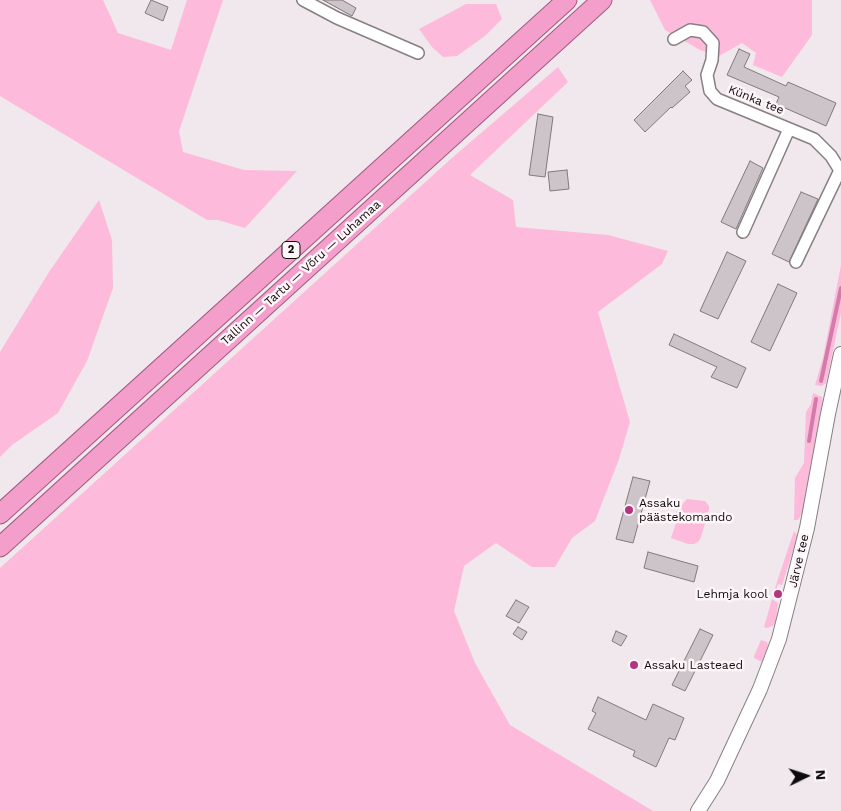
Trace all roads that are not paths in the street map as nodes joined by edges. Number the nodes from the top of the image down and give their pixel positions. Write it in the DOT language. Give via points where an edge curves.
graph roads {
  1 [pos="303,0"];
  2 [pos="567,0"];
  3 [pos="601,1"];
  4 [pos="674,39"];
  5 [pos="418,53"];
  6 [pos="789,128"];
  7 [pos="840,171"];
  8 [pos="743,232"];
  9 [pos="796,262"];
  10 [pos="841,354"];
  11 [pos="0,514"];
  12 [pos="0,547"];
  13 [pos="698,811"];
  1 -- 5 [label="street"];
  2 -- 11 [label="highway, Tallinn — Tartu — Võru — Luhamaa / 2"];
  3 -- 12 [label="highway, Tallinn — Tartu — Võru — Luhamaa / 2"];
  4 -- 6 [label="street, Künka tee" via="690,30 703,32 713,43 707,75 710,90 717,99"];
  6 -- 7 [label="street, Künka tee" via="814,139"];
  6 -- 8 [label="street"];
  7 -- 9 [label="street"];
  10 -- 13 [label="street, Järve tee" via="781,634 760,689 717,781"];
}
